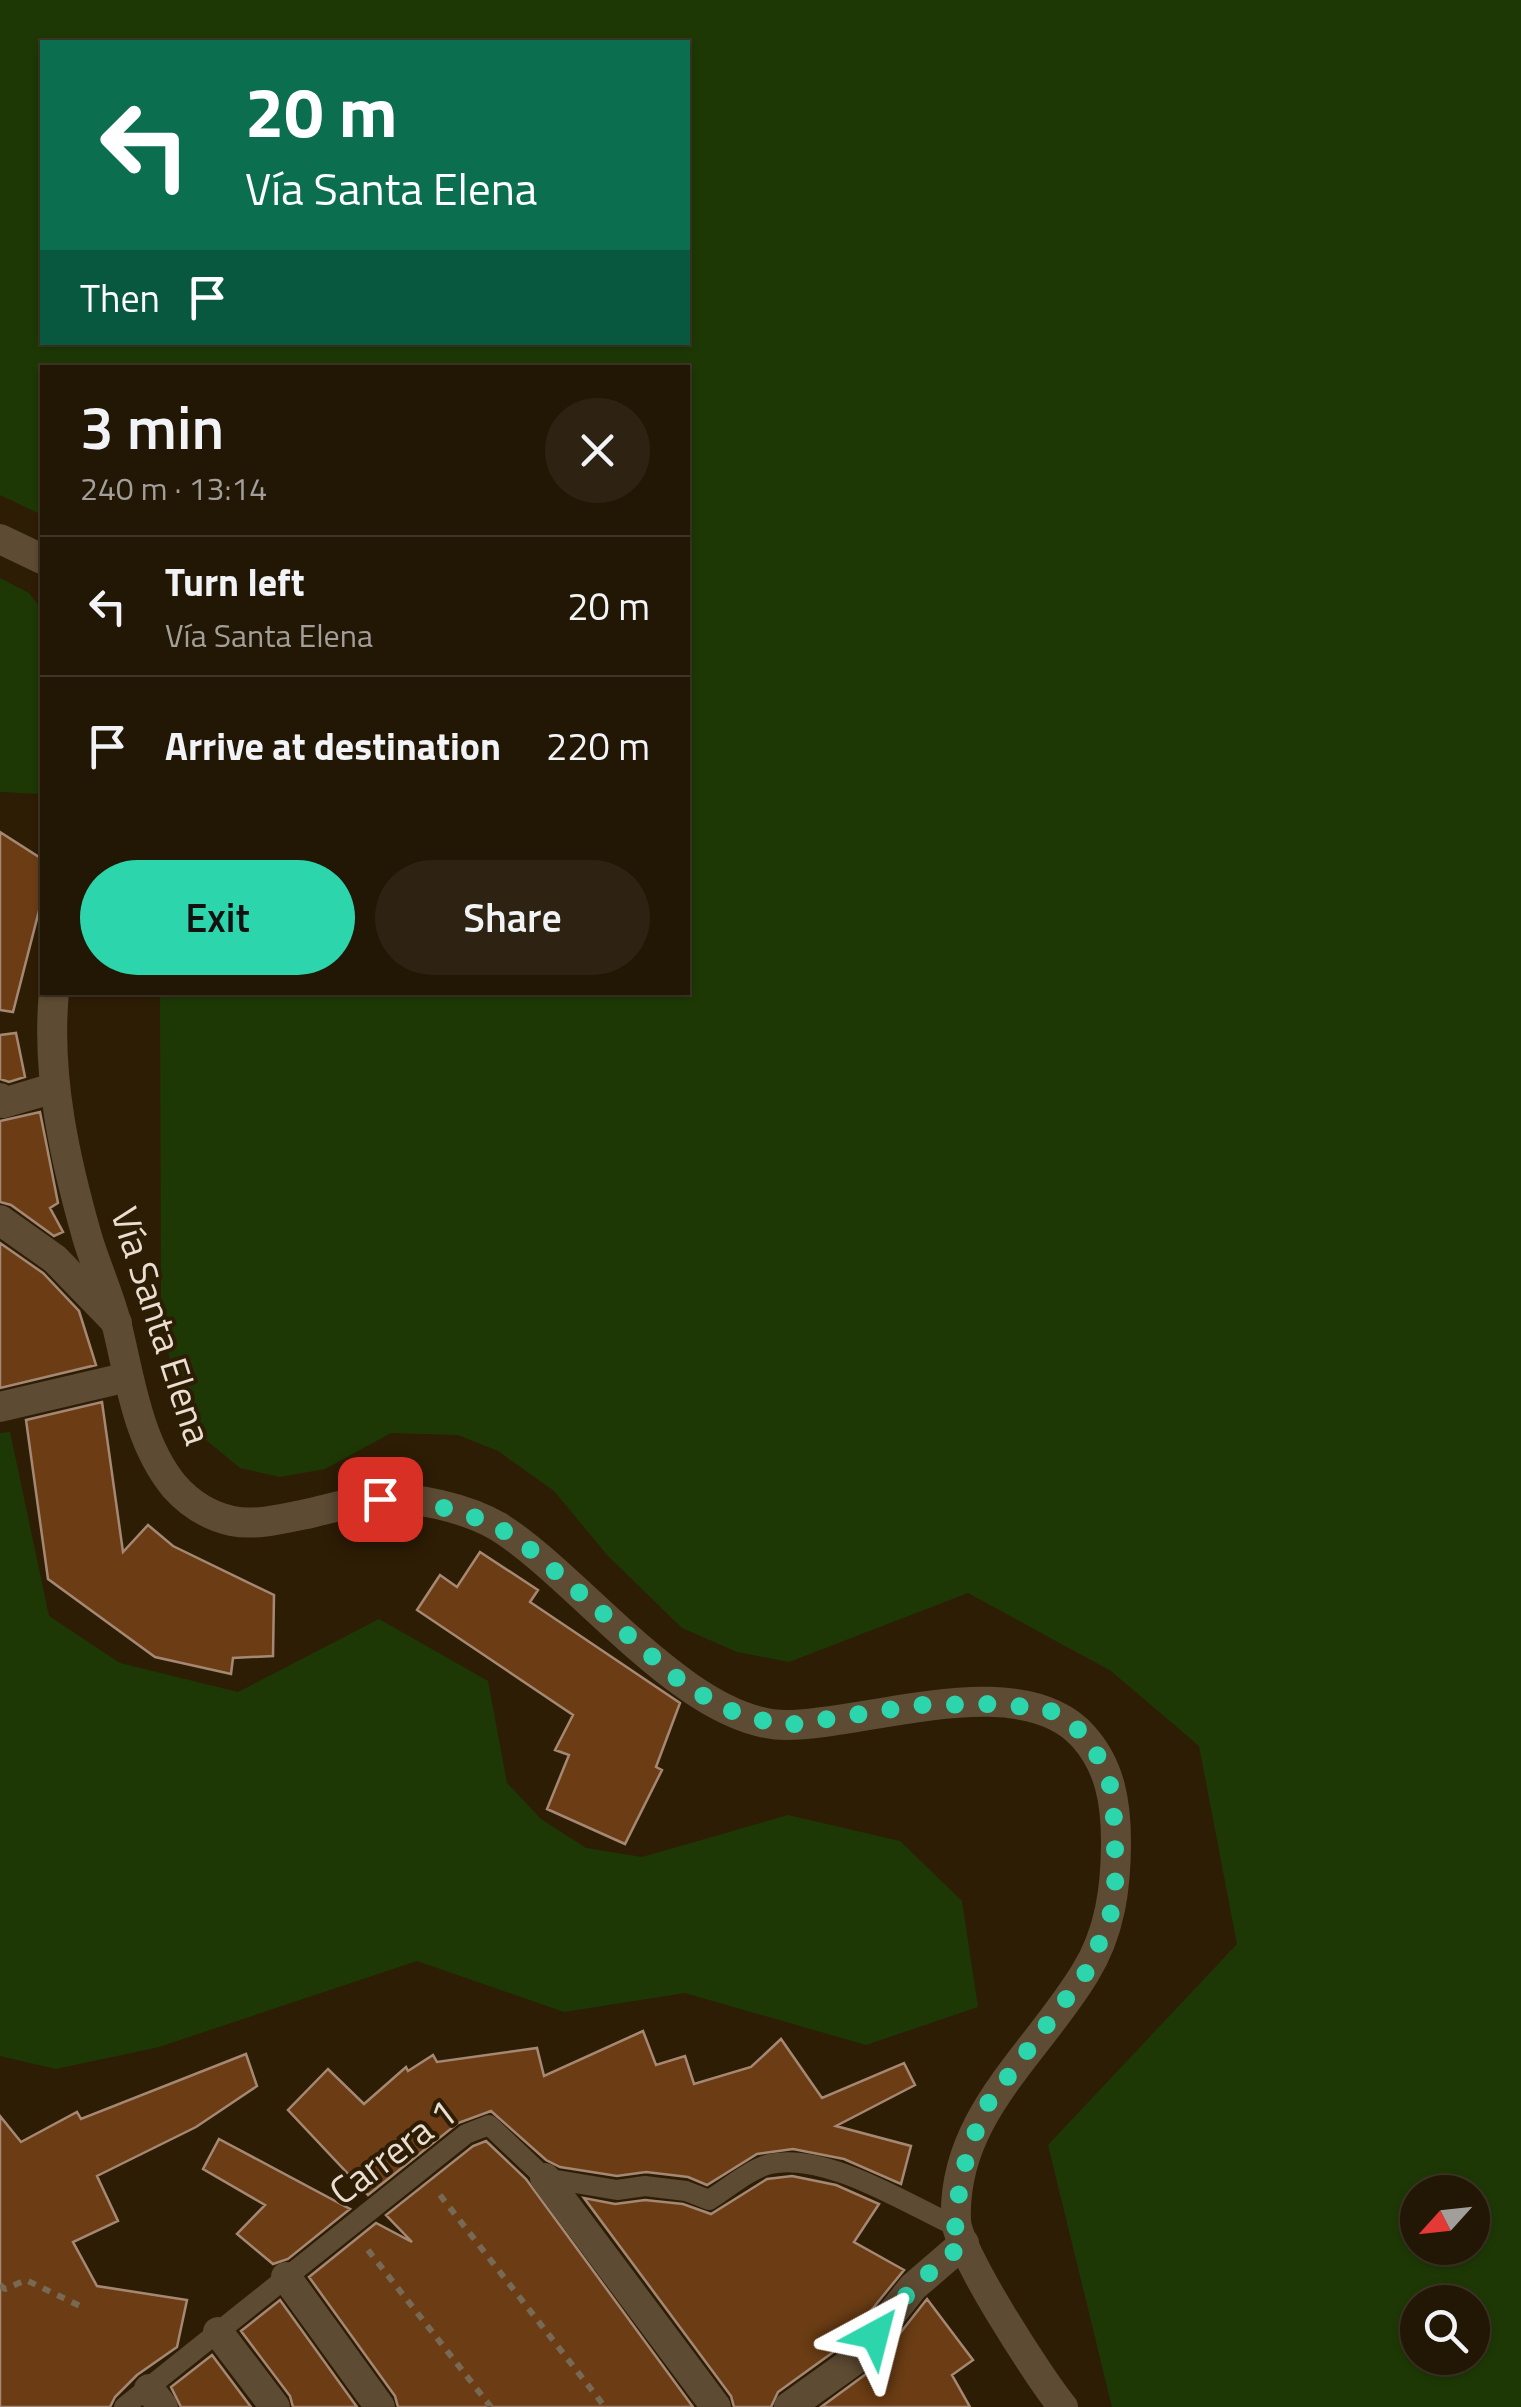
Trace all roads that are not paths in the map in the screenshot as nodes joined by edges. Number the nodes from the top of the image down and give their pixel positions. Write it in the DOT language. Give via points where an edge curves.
graph roads {
  1 [pos="0,539"];
  2 [pos="40,558"];
  3 [pos="54,995"];
  4 [pos="54,1088"];
  5 [pos="0,1098"];
  6 [pos="0,1220"];
  7 [pos="116,1322"];
  8 [pos="128,1378"];
  9 [pos="0,1406"];
  10 [pos="545,2178"];
  11 [pos="960,2235"];
  12 [pos="286,2277"];
  13 [pos="218,2332"];
  14 [pos="156,2398"];
  15 [pos="124,2407"];
  16 [pos="275,2407"];
  17 [pos="380,2407"];
  18 [pos="716,2407"];
  19 [pos="789,2407"];
  20 [pos="1064,2407"];
  1 -- 2 [label="main road"];
  3 -- 4 [label="main road, Vía Santa Elena"];
  4 -- 5 [label="main road" via="3,1103"];
  4 -- 7 [label="main road, Vía Santa Elena" via="89,1240"];
  6 -- 7 [label="main road" via="56,1259"];
  7 -- 8 [label="main road, Vía Santa Elena"];
  8 -- 9 [label="main road"];
  8 -- 11 [label="main road, Vía Santa Elena" via="148,1440 171,1483 195,1506 234,1522 273,1521 380,1499 431,1504 490,1522 687,1687 734,1712 782,1726 920,1705 996,1704 1048,1709 1080,1731 1113,1793 1110,1918 1087,1971 983,2110 961,2176"];
  10 -- 11 [label="lane" via="617,2190 658,2187 709,2200 766,2165 796,2161 844,2174"];
  10 -- 12 [label="lane, Carrera 1" via="489,2125 466,2134"];
  10 -- 18 [label="main road"];
  11 -- 19 [label="main road" via="856,2359"];
  11 -- 20 [label="main road" via="1017,2339"];
  12 -- 13 [label="lane, Carrera 1"];
  12 -- 17 [label="main road"];
  13 -- 14 [label="lane, Carrera 1"];
  13 -- 16 [label="main road"];
  14 -- 15 [label="lane, Carrera 1"];
}
